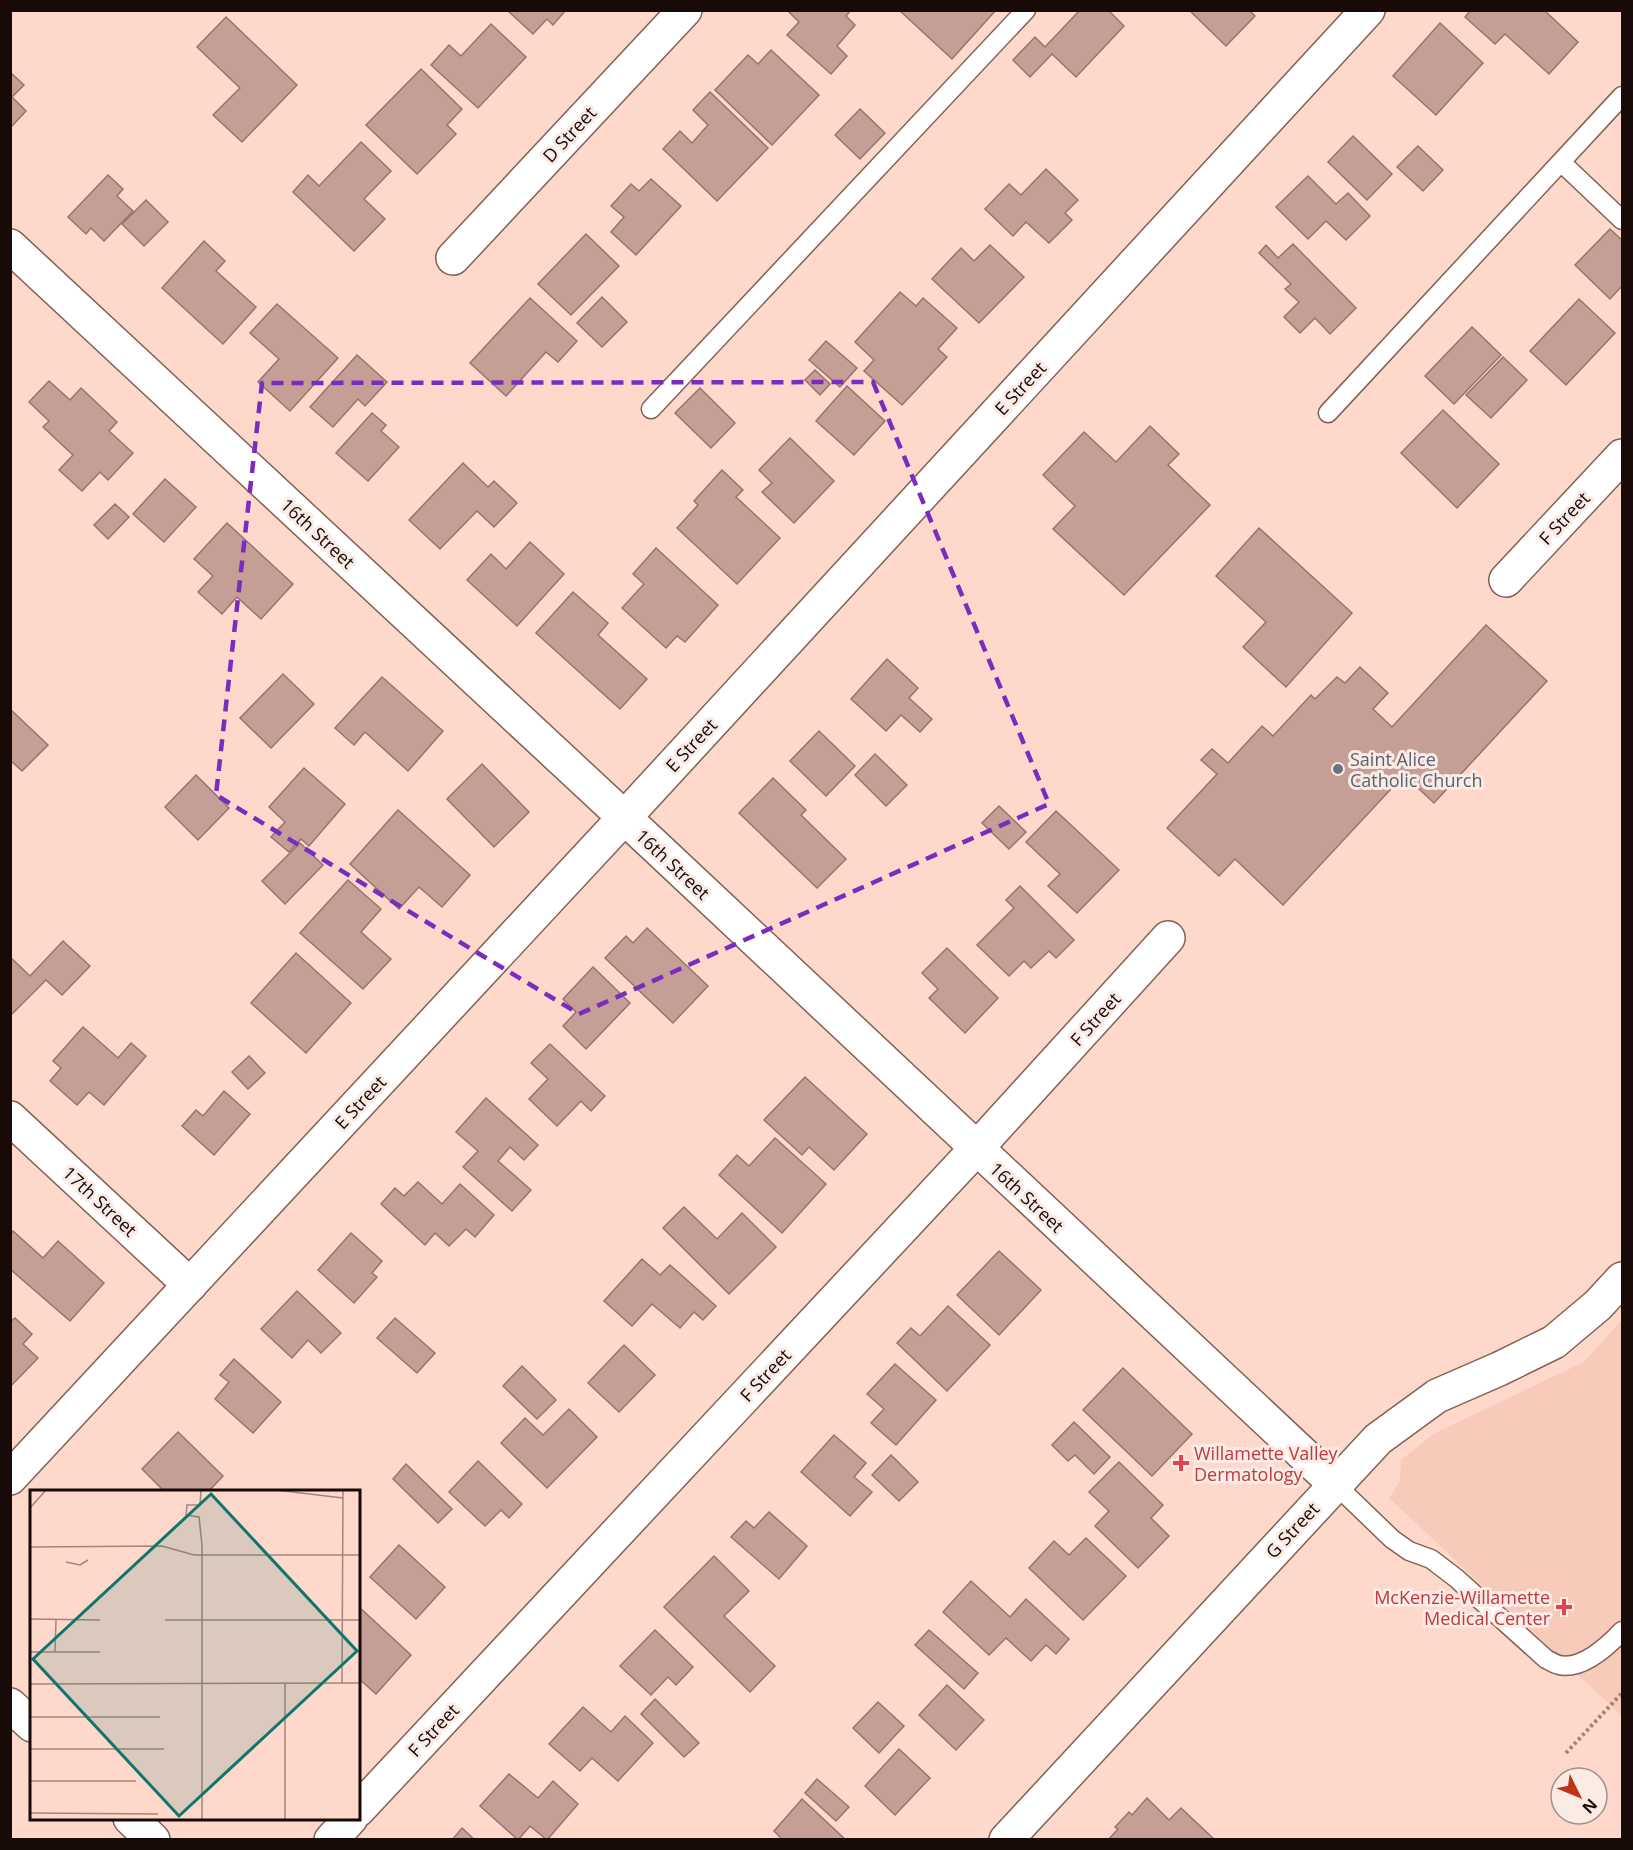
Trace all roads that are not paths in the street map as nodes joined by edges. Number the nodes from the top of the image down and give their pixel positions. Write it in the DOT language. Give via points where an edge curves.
graph roads {
  1 [pos="685,10"];
  2 [pos="1026,10"];
  3 [pos="1368,10"];
  4 [pos="1623,96"];
  5 [pos="1562,163"];
  6 [pos="1623,220"];
  7 [pos="10,246"];
  8 [pos="453,258"];
  9 [pos="651,409"];
  10 [pos="1328,413"];
  11 [pos="1623,456"];
  12 [pos="1506,580"];
  13 [pos="624,818"];
  14 [pos="1168,938"];
  15 [pos="10,1118"];
  16 [pos="976,1149"];
  17 [pos="1623,1279"];
  18 [pos="190,1285"];
  19 [pos="10,1478"];
  20 [pos="1335,1484"];
  21 [pos="1623,1631"];
  22 [pos="10,1705"];
  23 [pos="30,1723"];
  24 [pos="360,1808"];
  25 [pos="132,1820"];
  26 [pos="349,1820"];
  27 [pos="153,1839"];
  28 [pos="331,1839"];
  29 [pos="1006,1839"];
  1 -- 8 [label="street, D Street"];
  2 -- 9 [label="lane"];
  3 -- 13 [label="street, E Street"];
  4 -- 5 [label="lane"];
  5 -- 6 [label="lane"];
  5 -- 10 [label="lane"];
  7 -- 13 [label="street, 16th Street"];
  11 -- 12 [label="street, F Street"];
  13 -- 16 [label="street, 16th Street"];
  13 -- 18 [label="street, E Street"];
  14 -- 16 [label="street, F Street"];
  15 -- 18 [label="street, 17th Street"];
  16 -- 20 [label="street, 16th Street"];
  16 -- 24 [label="street, F Street"];
  17 -- 20 [label="street, G Street" via="1554,1342 1437,1395 1378,1438"];
  18 -- 19 [label="street, E Street"];
  20 -- 21 [label="lane" via="1392,1539 1431,1559 1456,1578 1546,1659 1561,1666 1578,1664"];
  20 -- 29 [label="street, G Street"];
  22 -- 23 [label="street"];
  25 -- 27 [label="street"];
  26 -- 28 [label="street"];
}
